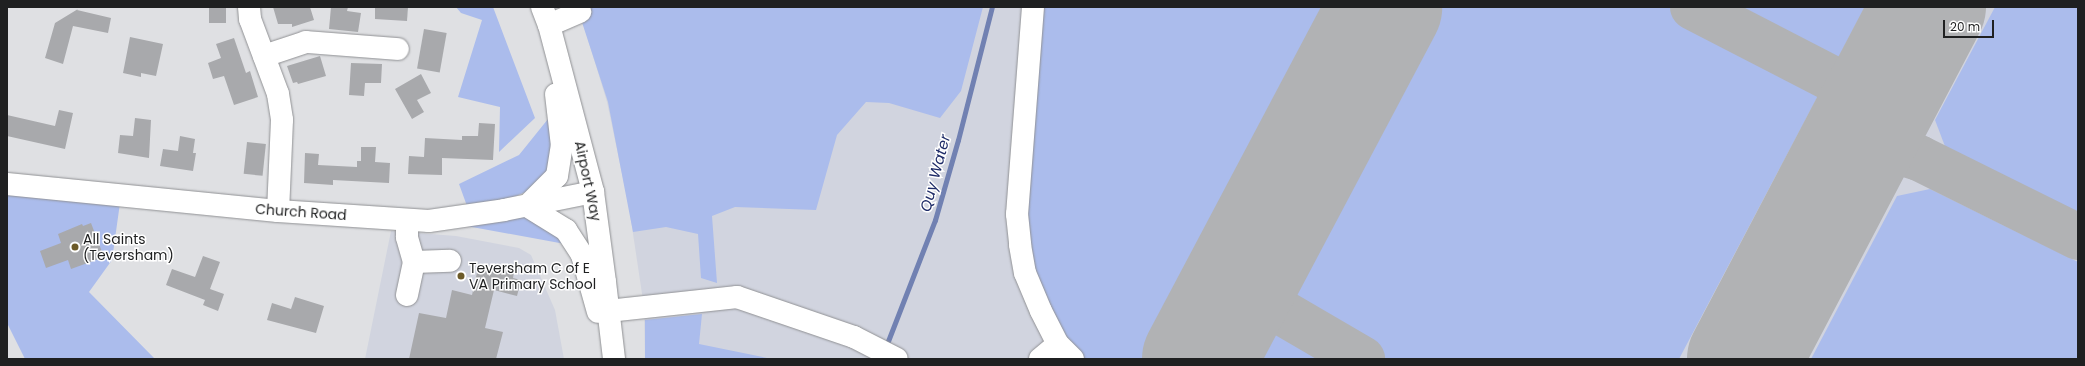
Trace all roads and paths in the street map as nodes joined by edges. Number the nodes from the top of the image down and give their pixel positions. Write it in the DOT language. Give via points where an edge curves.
graph roads {
  1 [pos="249,7"];
  2 [pos="1033,7"];
  3 [pos="580,12"];
  4 [pos="545,16"];
  5 [pos="398,49"];
  6 [pos="264,56"];
  7 [pos="7,184"];
  8 [pos="593,192"];
  9 [pos="527,206"];
  10 [pos="278,211"];
  11 [pos="407,220"];
  12 [pos="450,261"];
  13 [pos="414,262"];
  14 [pos="407,295"];
  15 [pos="608,310"];
  16 [pos="1058,344"];
  17 [pos="612,359"];
  18 [pos="897,359"];
  19 [pos="1040,359"];
  20 [pos="1073,359"];
  1 -- 6 [label="street" via="250,19"];
  2 -- 16 [label="street" via="1017,214 1025,273"];
  3 -- 4 [label="street"];
  4 -- 8 [label="street, Airport Way"];
  4 -- 9 [label="street" via="562,146 557,176"];
  5 -- 6 [label="street" via="306,42"];
  6 -- 10 [label="street" via="278,94 282,120"];
  7 -- 10 [label="street, Church Road"];
  8 -- 9 [label="street, Church Road"];
  8 -- 15 [label="street, Airport Way"];
  9 -- 11 [label="street, Church Road" via="430,221"];
  9 -- 17 [label="street" via="566,230 582,255"];
  10 -- 11 [label="street, Church Road"];
  11 -- 13 [label="street" via="407,237"];
  12 -- 13 [label="street"];
  13 -- 14 [label="street"];
  15 -- 17 [label="street, Airport Way"];
  15 -- 18 [label="street" via="737,297 854,337"];
  16 -- 19 [label="street"];
  16 -- 20 [label="street"];
}
